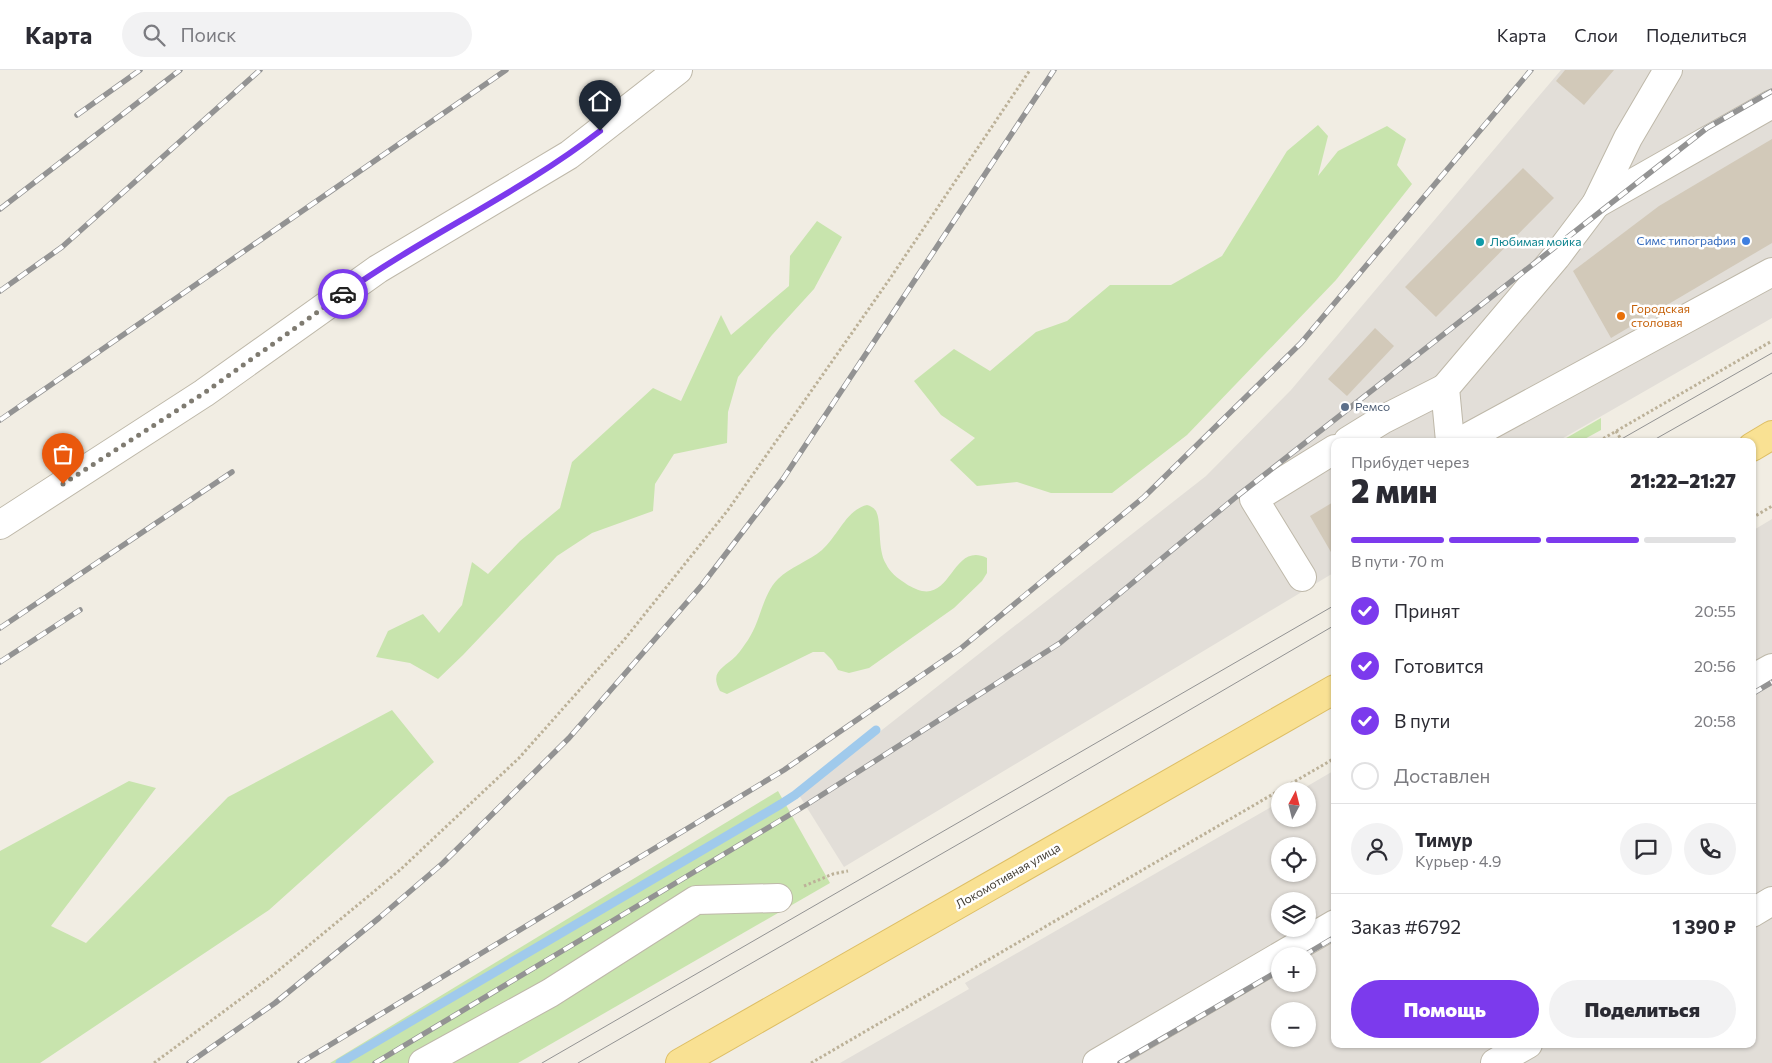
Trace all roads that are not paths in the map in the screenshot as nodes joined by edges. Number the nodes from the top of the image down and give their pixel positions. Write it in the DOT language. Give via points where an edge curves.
graph roads {
  1 [pos="678,70"];
  2 [pos="1668,70"];
  3 [pos="1772,104"];
  4 [pos="1596,204"];
  5 [pos="1772,272"];
  6 [pos="1445,388"];
  7 [pos="1772,435"];
  8 [pos="1353,438"];
  9 [pos="1450,438"];
  10 [pos="1467,438"];
  11 [pos="1756,445"];
  12 [pos="1331,451"];
  13 [pos="0,525"];
  14 [pos="1302,578"];
  15 [pos="1772,668"];
  16 [pos="1756,677"];
  17 [pos="1331,691"];
  18 [pos="778,898"];
  19 [pos="1772,902"];
  20 [pos="1756,911"];
  21 [pos="1331,926"];
  22 [pos="1521,1048"];
  23 [pos="422,1063"];
  24 [pos="680,1063"];
  25 [pos="1097,1063"];
  26 [pos="1495,1063"];
  1 -- 13 [label="lane" via="569,155 378,269 204,393"];
  2 -- 4 [label="lane" via="1628,138"];
  3 -- 4 [label="lane"];
  4 -- 6 [label="lane" via="1556,257"];
  5 -- 10 [label="lane"];
  6 -- 8 [label="lane"];
  6 -- 9 [label="lane"];
  7 -- 11 [label="main road"];
  12 -- 14 [label="lane" via="1254,499"];
  15 -- 16 [label="lane"];
  17 -- 24 [label="main road, Локомотивная улица"];
  18 -- 23 [label="lane" via="696,900 550,993"];
  19 -- 20 [label="lane"];
  21 -- 25 [label="lane"];
  22 -- 26 [label="lane"];
}
